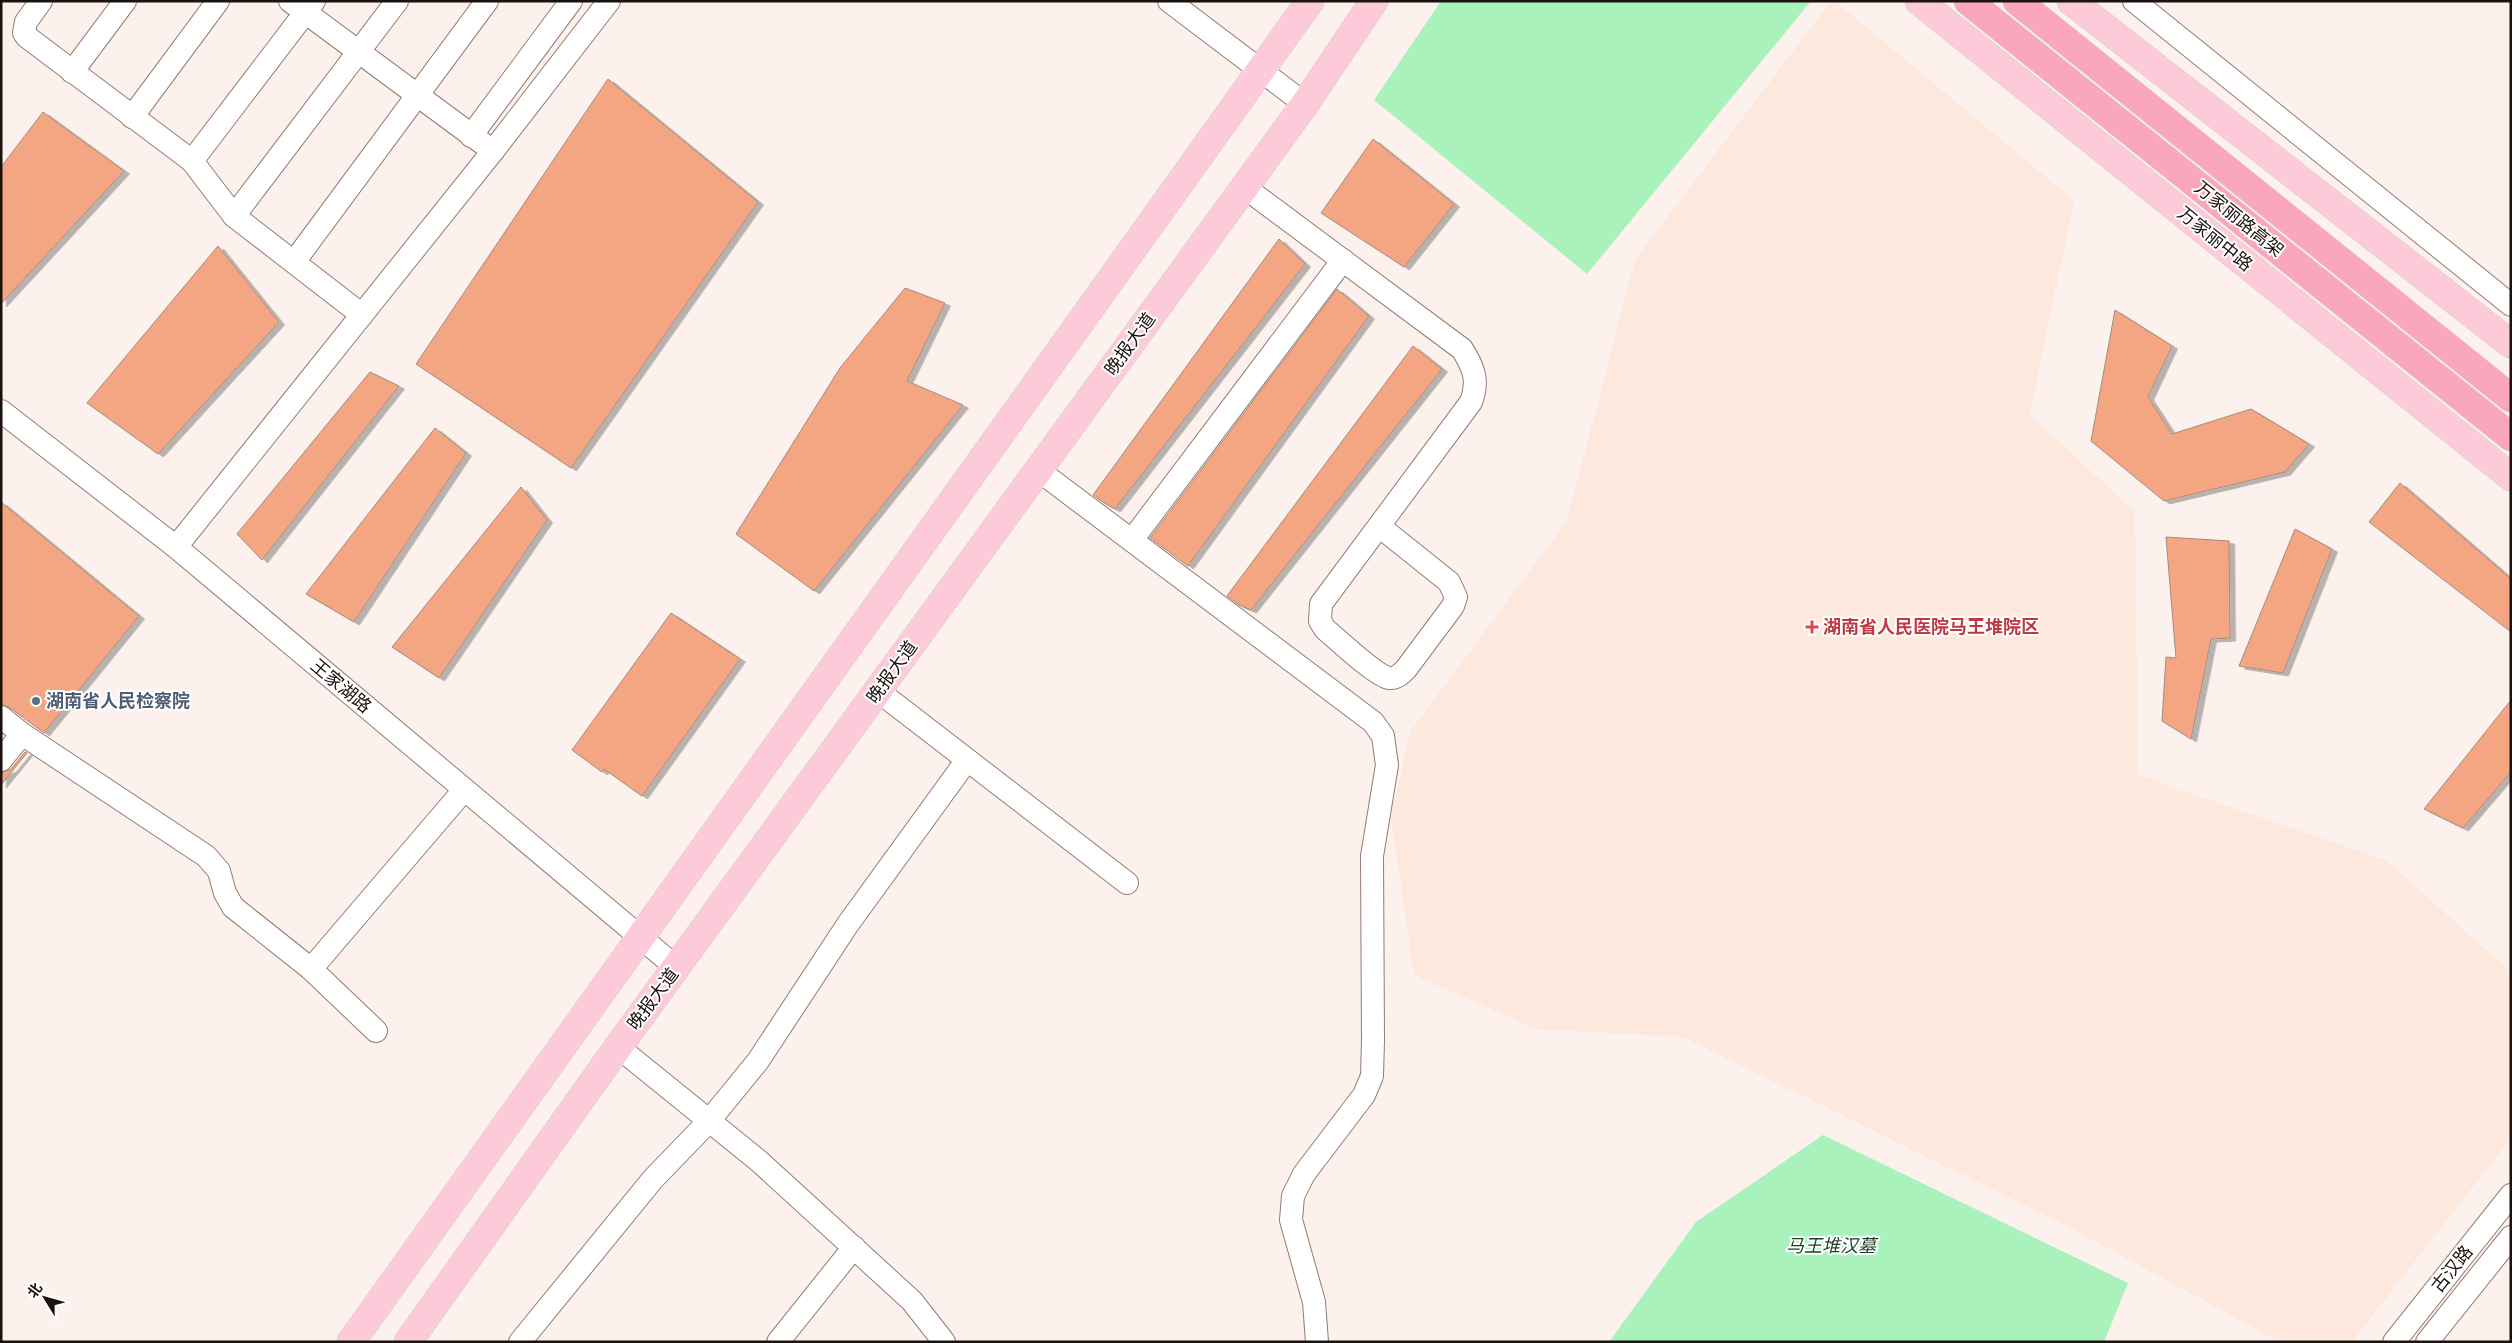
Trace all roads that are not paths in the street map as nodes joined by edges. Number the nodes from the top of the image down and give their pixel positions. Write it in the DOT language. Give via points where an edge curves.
graph roads {
  1 [pos="41,1"];
  2 [pos="125,1"];
  3 [pos="218,1"];
  4 [pos="398,1"];
  5 [pos="487,1"];
  6 [pos="571,1"];
  7 [pos="610,1"];
  8 [pos="1169,1"];
  9 [pos="1310,1"];
  10 [pos="1374,1"];
  11 [pos="1919,1"];
  12 [pos="1968,1"];
  13 [pos="2017,1"];
  14 [pos="2071,1"];
  15 [pos="2134,1"];
  16 [pos="303,5"];
  17 [pos="359,52"];
  18 [pos="1262,71"];
  19 [pos="72,72"];
  20 [pos="416,95"];
  21 [pos="1305,104"];
  22 [pos="132,117"];
  23 [pos="472,136"];
  24 [pos="493,152"];
  25 [pos="192,161"];
  26 [pos="1244,187"];
  27 [pos="234,216"];
  28 [pos="1343,260"];
  29 [pos="294,262"];
  30 [pos="2511,305"];
  31 [pos="362,315"];
  32 [pos="2511,344"];
  33 [pos="2511,398"];
  34 [pos="1,410"];
  35 [pos="2511,437"];
  36 [pos="1038,470"];
  37 [pos="2511,477"];
  38 [pos="1379,526"];
  39 [pos="1132,540"];
  40 [pos="176,547"];
  41 [pos="878,691"];
  42 [pos="1,717"];
  43 [pos="22,734"];
  44 [pos="1,760"];
  45 [pos="967,760"];
  46 [pos="464,790"];
  47 [pos="1127,883"];
  48 [pos="640,938"];
  49 [pos="677,968"];
  50 [pos="311,969"];
  51 [pos="376,1030"];
  52 [pos="618,1047"];
  53 [pos="709,1121"];
  54 [pos="2511,1195"];
  55 [pos="2511,1237"];
  56 [pos="854,1248"];
  57 [pos="351,1342"];
  58 [pos="408,1342"];
  59 [pos="520,1342"];
  60 [pos="778,1342"];
  61 [pos="944,1342"];
  62 [pos="1318,1342"];
  63 [pos="2394,1342"];
  64 [pos="2427,1342"];
  1 -- 19 [label="street" via="26,22 24,33"];
  2 -- 19 [label="street"];
  3 -- 22 [label="street"];
  4 -- 17 [label="street"];
  5 -- 20 [label="street"];
  6 -- 23 [label="street"];
  7 -- 24 [label="street"];
  8 -- 18 [label="street"];
  9 -- 18 [label="main road"];
  10 -- 21 [label="main road, 晚报大道"];
  11 -- 37 [label="main road, 万家丽中路"];
  12 -- 35 [label="highway, 万家丽路高架"];
  13 -- 33 [label="highway, 万家丽路高架"];
  14 -- 32 [label="main road"];
  15 -- 30 [label="street"];
  16 -- 17 [label="street"];
  16 -- 25 [label="street"];
  17 -- 20 [label="street"];
  17 -- 27 [label="street"];
  18 -- 21 [label="street"];
  18 -- 48 [label="main road"];
  19 -- 22 [label="street"];
  20 -- 23 [label="street"];
  20 -- 29 [label="street"];
  21 -- 26 [label="main road, 晚报大道"];
  22 -- 25 [label="street"];
  23 -- 24 [label="street"];
  24 -- 31 [label="street"];
  25 -- 27 [label="street"];
  26 -- 28 [label="street"];
  26 -- 36 [label="main road, 晚报大道"];
  27 -- 29 [label="street"];
  28 -- 38 [label="street" via="1462,349 1476,377 1476,390 1471,402"];
  28 -- 39 [label="street"];
  29 -- 31 [label="street"];
  31 -- 40 [label="street"];
  34 -- 40 [label="street, 王家湖路"];
  36 -- 39 [label="street"];
  36 -- 41 [label="main road, 晚报大道"];
  38 -- 38 [label="street" via="1321,604 1320,621 1325,630 1388,678 1397,677 1412,662 1453,606 1456,597 1449,582"];
  39 -- 62 [label="street" via="1373,722 1383,736 1387,765 1372,856 1372,1076 1364,1095 1304,1174 1293,1196 1291,1220 1314,1302"];
  40 -- 46 [label="street, 王家湖路"];
  41 -- 45 [label="street"];
  41 -- 49 [label="main road, 晚报大道"];
  42 -- 43 [label="street"];
  43 -- 44 [label="street"];
  43 -- 50 [label="street" via="206,856 219,871 233,907"];
  45 -- 47 [label="street"];
  45 -- 53 [label="street" via="848,924 758,1062"];
  46 -- 48 [label="street, 王家湖路"];
  46 -- 50 [label="street"];
  48 -- 49 [label="street, 王家湖路"];
  48 -- 57 [label="main road"];
  49 -- 52 [label="main road, 晚报大道"];
  50 -- 51 [label="street"];
  52 -- 53 [label="street"];
  52 -- 58 [label="main road, 晚报大道"];
  53 -- 56 [label="street" via="760,1162"];
  53 -- 59 [label="street" via="653,1179"];
  54 -- 63 [label="street, 古汉路"];
  55 -- 64 [label="street"];
  56 -- 60 [label="street"];
  56 -- 61 [label="street" via="912,1300"];
}
